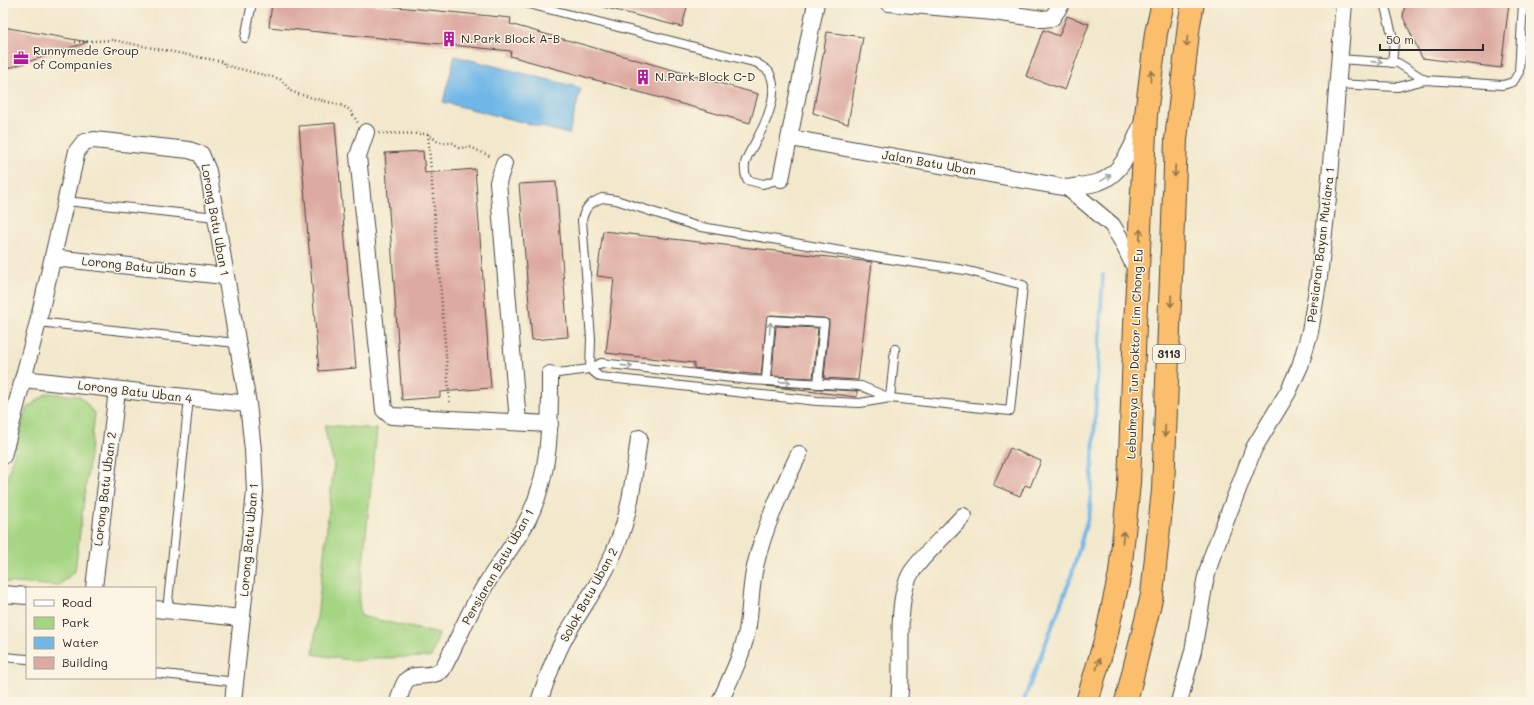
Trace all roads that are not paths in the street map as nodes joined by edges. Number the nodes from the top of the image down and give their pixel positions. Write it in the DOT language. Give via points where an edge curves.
graph roads {
  1 [pos="252,3"];
  2 [pos="525,3"];
  3 [pos="816,3"];
  4 [pos="889,3"];
  5 [pos="1062,3"];
  6 [pos="1163,3"];
  7 [pos="1193,3"];
  8 [pos="1344,3"];
  9 [pos="1384,3"];
  10 [pos="1523,3"];
  11 [pos="245,38"];
  12 [pos="1338,59"];
  13 [pos="1392,63"];
  14 [pos="1425,80"];
  15 [pos="1336,84"];
  16 [pos="1146,115"];
  17 [pos="366,132"];
  18 [pos="790,138"];
  19 [pos="504,164"];
  20 [pos="781,180"];
  21 [pos="1068,188"];
  22 [pos="66,201"];
  23 [pos="216,217"];
  24 [pos="53,258"];
  25 [pos="1138,274"];
  26 [pos="225,276"];
  27 [pos="38,322"];
  28 [pos="236,343"];
  29 [pos="895,349"];
  30 [pos="590,370"];
  31 [pos="550,374"];
  32 [pos="23,379"];
  33 [pos="766,380"];
  34 [pos="818,384"];
  35 [pos="117,390"];
  36 [pos="190,398"];
  37 [pos="890,398"];
  38 [pos="248,404"];
  39 [pos="518,422"];
  40 [pos="550,424"];
  41 [pos="639,438"];
  42 [pos="798,454"];
  43 [pos="3,456"];
  44 [pos="963,516"];
  45 [pos="94,587"];
  46 [pos="3,594"];
  47 [pos="26,596"];
  48 [pos="161,610"];
  49 [pos="241,618"];
  50 [pos="3,657"];
  51 [pos="26,660"];
  52 [pos="156,673"];
  53 [pos="236,682"];
  54 [pos="403,701"];
  55 [pos="233,702"];
  56 [pos="539,702"];
  57 [pos="720,702"];
  58 [pos="899,702"];
  59 [pos="1087,702"];
  60 [pos="1126,702"];
  61 [pos="1179,702"];
  1 -- 11 [label="lane"];
  2 -- 20 [label="lane" via="757,63 768,71 773,83 772,100 758,137 745,160 744,170 747,180 757,183"];
  3 -- 18 [label="street"];
  4 -- 5 [label="street" via="1042,19 1052,18"];
  16 -- 6 [label="highway, Lebuhraya Tun Doktor Lim Chong Eu, one-way" via="1156,33"];
  7 -- 60 [label="highway, 3113, one-way" via="1176,140 1163,490 1152,595"];
  8 -- 12 [label="street, Persiaran Bayan Mutiara 1"];
  9 -- 13 [label="lane" via="1394,42"];
  10 -- 14 [label="lane" via="1519,72 1513,82 1504,85"];
  12 -- 13 [label="lane, one-way"];
  12 -- 15 [label="street, Persiaran Bayan Mutiara 1"];
  13 -- 14 [label="lane"];
  14 -- 15 [label="lane" via="1398,87"];
  15 -- 61 [label="street, Persiaran Bayan Mutiara 1" via="1329,189 1310,332 1288,392 1254,448 1212,556 1193,651"];
  21 -- 16 [label="street, Jalan Batu Uban, one-way" via="1100,182 1115,173 1128,154"];
  25 -- 16 [label="highway, Lebuhraya Tun Doktor Lim Chong Eu, one-way"];
  17 -- 39 [label="street" via="358,156 382,406 386,414"];
  18 -- 20 [label="street"];
  18 -- 21 [label="street, Jalan Batu Uban"];
  19 -- 39 [label="street" via="498,182"];
  21 -- 25 [label="street, Jalan Batu Uban" via="1112,225"];
  22 -- 23 [label="lane"];
  22 -- 23 [label="street, Lorong Batu Uban 1" via="77,151 84,142 94,140 189,150 201,154 208,171"];
  22 -- 24 [label="street, Lorong Batu Uban 1"];
  23 -- 26 [label="street, Lorong Batu Uban 1"];
  24 -- 26 [label="street, Lorong Batu Uban 5"];
  24 -- 27 [label="street, Lorong Batu Uban 1"];
  59 -- 25 [label="highway, Lebuhraya Tun Doktor Lim Chong Eu, one-way" via="1106,637 1120,573 1129,483"];
  26 -- 28 [label="street, Lorong Batu Uban 1"];
  27 -- 28 [label="lane"];
  27 -- 32 [label="street, Lorong Batu Uban 1"];
  28 -- 38 [label="street, Lorong Batu Uban 1"];
  29 -- 37 [label="lane"];
  30 -- 31 [label="lane"];
  30 -- 33 [label="lane, one-way" via="601,363"];
  30 -- 37 [label="lane" via="600,377 817,401 860,403"];
  30 -- 37 [label="lane" via="591,340 582,220 584,209 602,198 616,200 696,226 965,270 1023,285 1010,411"];
  31 -- 40 [label="street, Persiaran Batu Uban 1"];
  32 -- 35 [label="street, Lorong Batu Uban 4"];
  32 -- 43 [label="street, Lorong Batu Uban 1"];
  33 -- 34 [label="lane, one-way"];
  33 -- 34 [label="lane, one-way" via="771,320 824,323"];
  34 -- 37 [label="lane" via="861,386"];
  35 -- 36 [label="street, Lorong Batu Uban 4"];
  35 -- 45 [label="street, Lorong Batu Uban 2"];
  36 -- 38 [label="street, Lorong Batu Uban 4"];
  36 -- 48 [label="lane"];
  38 -- 49 [label="street, Lorong Batu Uban 1" via="255,492"];
  39 -- 40 [label="street"];
  40 -- 54 [label="street, Persiaran Batu Uban 1" via="546,465 529,518 480,593 442,670 435,675 412,677 406,681"];
  41 -- 56 [label="street, Solok Batu Uban 2" via="630,504 617,546 565,637"];
  42 -- 57 [label="street" via="764,534 752,584 743,647"];
  44 -- 58 [label="street" via="913,570 906,585 902,605"];
  46 -- 47 [label="street"];
  48 -- 49 [label="street"];
  49 -- 53 [label="street, Lorong Batu Uban 1"];
  50 -- 51 [label="lane"];
  52 -- 53 [label="lane"];
  53 -- 55 [label="street, Lorong Batu Uban 1"];
}
